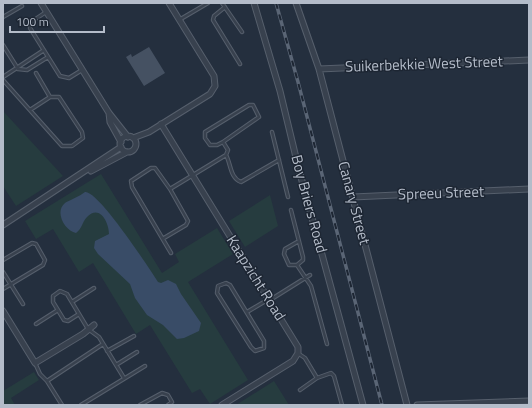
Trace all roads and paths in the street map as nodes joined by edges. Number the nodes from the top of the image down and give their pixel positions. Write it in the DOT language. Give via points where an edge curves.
graph roads {
  1 [pos="41,3"];
  2 [pos="169,3"];
  3 [pos="208,3"];
  4 [pos="222,3"];
  5 [pos="254,3"];
  6 [pos="296,3"];
  7 [pos="22,6"];
  8 [pos="225,7"];
  9 [pos="46,12"];
  10 [pos="3,17"];
  11 [pos="179,20"];
  12 [pos="242,32"];
  13 [pos="3,44"];
  14 [pos="44,50"];
  15 [pos="48,57"];
  16 [pos="529,60"];
  17 [pos="240,64"];
  18 [pos="18,69"];
  19 [pos="82,69"];
  20 [pos="319,69"];
  21 [pos="36,73"];
  22 [pos="3,79"];
  23 [pos="50,97"];
  24 [pos="30,110"];
  25 [pos="109,113"];
  26 [pos="161,124"];
  27 [pos="149,132"];
  28 [pos="272,132"];
  29 [pos="131,137"];
  30 [pos="223,142"];
  31 [pos="121,145"];
  32 [pos="136,145"];
  33 [pos="127,152"];
  34 [pos="226,155"];
  35 [pos="279,160"];
  36 [pos="82,175"];
  37 [pos="193,175"];
  38 [pos="170,188"];
  39 [pos="529,189"];
  40 [pos="288,197"];
  41 [pos="353,197"];
  42 [pos="291,210"];
  43 [pos="3,225"];
  44 [pos="164,238"];
  45 [pos="299,241"];
  46 [pos="171,253"];
  47 [pos="3,260"];
  48 [pos="297,265"];
  49 [pos="3,272"];
  50 [pos="310,275"];
  51 [pos="306,278"];
  52 [pos="10,285"];
  53 [pos="94,288"];
  54 [pos="3,289"];
  55 [pos="269,299"];
  56 [pos="72,302"];
  57 [pos="22,304"];
  58 [pos="58,310"];
  59 [pos="3,311"];
  60 [pos="247,312"];
  61 [pos="79,314"];
  62 [pos="36,324"];
  63 [pos="94,325"];
  64 [pos="88,329"];
  65 [pos="134,336"];
  66 [pos="103,344"];
  67 [pos="327,344"];
  68 [pos="107,351"];
  69 [pos="137,352"];
  70 [pos="298,353"];
  71 [pos="35,363"];
  72 [pos="116,365"];
  73 [pos="145,366"];
  74 [pos="124,378"];
  75 [pos="317,378"];
  76 [pos="47,381"];
  77 [pos="300,390"];
  78 [pos="529,401"];
  79 [pos="173,404"];
  80 [pos="341,404"];
  81 [pos="62,405"];
  82 [pos="81,405"];
  83 [pos="140,405"];
  84 [pos="168,405"];
  85 [pos="222,405"];
  86 [pos="336,405"];
  87 [pos="363,405"];
  88 [pos="407,405"];
  89 [pos="417,405"];
  1 -- 9 [label="street"];
  2 -- 11 [label="street"];
  3 -- 11 [label="lane"];
  4 -- 8 [label="lane"];
  5 -- 87 [label="street, Boy Briers Road" via="280,91"];
  6 -- 20 [label="street, Canary Street"];
  7 -- 10 [label="lane"];
  8 -- 12 [label="lane"];
  8 -- 17 [label="lane" via="212,20"];
  9 -- 14 [label="lane" via="32,20 30,26"];
  9 -- 19 [label="street"];
  11 -- 26 [label="street" via="214,76 215,86 210,94"];
  13 -- 18 [label="lane"];
  14 -- 15 [label="lane"];
  14 -- 18 [label="lane"];
  15 -- 18 [label="lane" via="27,70"];
  15 -- 19 [label="lane" via="63,78 68,78"];
  16 -- 20 [label="street, Suikerbekkie West Street"];
  18 -- 22 [label="lane"];
  19 -- 25 [label="street"];
  20 -- 41 [label="street, Canary Street"];
  21 -- 23 [label="lane"];
  22 -- 24 [label="lane"];
  23 -- 24 [label="lane"];
  23 -- 24 [label="lane" via="61,98 82,132 82,139 72,146 62,146"];
  25 -- 29 [label="street"];
  25 -- 31 [label="street" via="110,122"];
  26 -- 27 [label="street"];
  26 -- 37 [label="street, Kaapzicht Road"];
  27 -- 29 [label="street"];
  27 -- 32 [label="street"];
  28 -- 35 [label="lane"];
  29 -- 31 [label="street" via="123,138"];
  29 -- 32 [label="street"];
  30 -- 30 [label="lane" via="210,145 205,138 206,132 253,105 259,114 258,119"];
  30 -- 34 [label="lane" via="228,149"];
  31 -- 33 [label="street"];
  31 -- 36 [label="street"];
  32 -- 33 [label="street" via="134,150"];
  33 -- 36 [label="street"];
  34 -- 35 [label="lane" via="231,170 241,182"];
  34 -- 37 [label="lane"];
  35 -- 40 [label="lane"];
  36 -- 43 [label="street"];
  37 -- 38 [label="lane"];
  37 -- 55 [label="street, Kaapzicht Road"];
  38 -- 44 [label="lane" via="188,221 186,225"];
  38 -- 44 [label="lane" via="155,168 131,183"];
  39 -- 41 [label="street, Spreeu Street"];
  41 -- 88 [label="street, Canary Street"];
  42 -- 45 [label="lane"];
  44 -- 46 [label="lane"];
  45 -- 48 [label="lane" via="303,258"];
  45 -- 48 [label="lane" via="284,252 289,265"];
  47 -- 52 [label="lane" via="32,243 36,244 45,257 43,265"];
  48 -- 51 [label="lane"];
  49 -- 52 [label="lane"];
  50 -- 51 [label="lane"];
  51 -- 55 [label="lane"];
  51 -- 67 [label="lane" via="311,286"];
  52 -- 54 [label="lane"];
  52 -- 57 [label="lane"];
  53 -- 56 [label="lane"];
  55 -- 60 [label="lane"];
  55 -- 70 [label="street, Kaapzicht Road" via="297,344"];
  56 -- 58 [label="lane" via="67,294 60,291 52,299"];
  56 -- 61 [label="lane"];
  58 -- 61 [label="lane" via="66,321"];
  58 -- 62 [label="lane"];
  59 -- 71 [label="street"];
  60 -- 60 [label="lane" via="264,341 264,348 261,350 251,347 217,293 218,286 228,284"];
  61 -- 64 [label="lane"];
  63 -- 64 [label="street"];
  64 -- 66 [label="lane" via="96,334"];
  64 -- 71 [label="street"];
  65 -- 68 [label="lane"];
  66 -- 68 [label="lane"];
  66 -- 76 [label="lane"];
  68 -- 72 [label="lane"];
  69 -- 72 [label="lane"];
  70 -- 75 [label="lane" via="305,358"];
  70 -- 85 [label="street" via="293,362"];
  71 -- 76 [label="lane"];
  72 -- 74 [label="lane"];
  73 -- 74 [label="lane"];
  74 -- 82 [label="lane"];
  75 -- 77 [label="lane"];
  75 -- 80 [label="lane" via="332,374"];
  76 -- 81 [label="lane"];
  78 -- 89 [label="street"];
  79 -- 83 [label="lane" via="168,395 162,392"];
  79 -- 84 [label="lane"];
  80 -- 86 [label="lane"];
}
